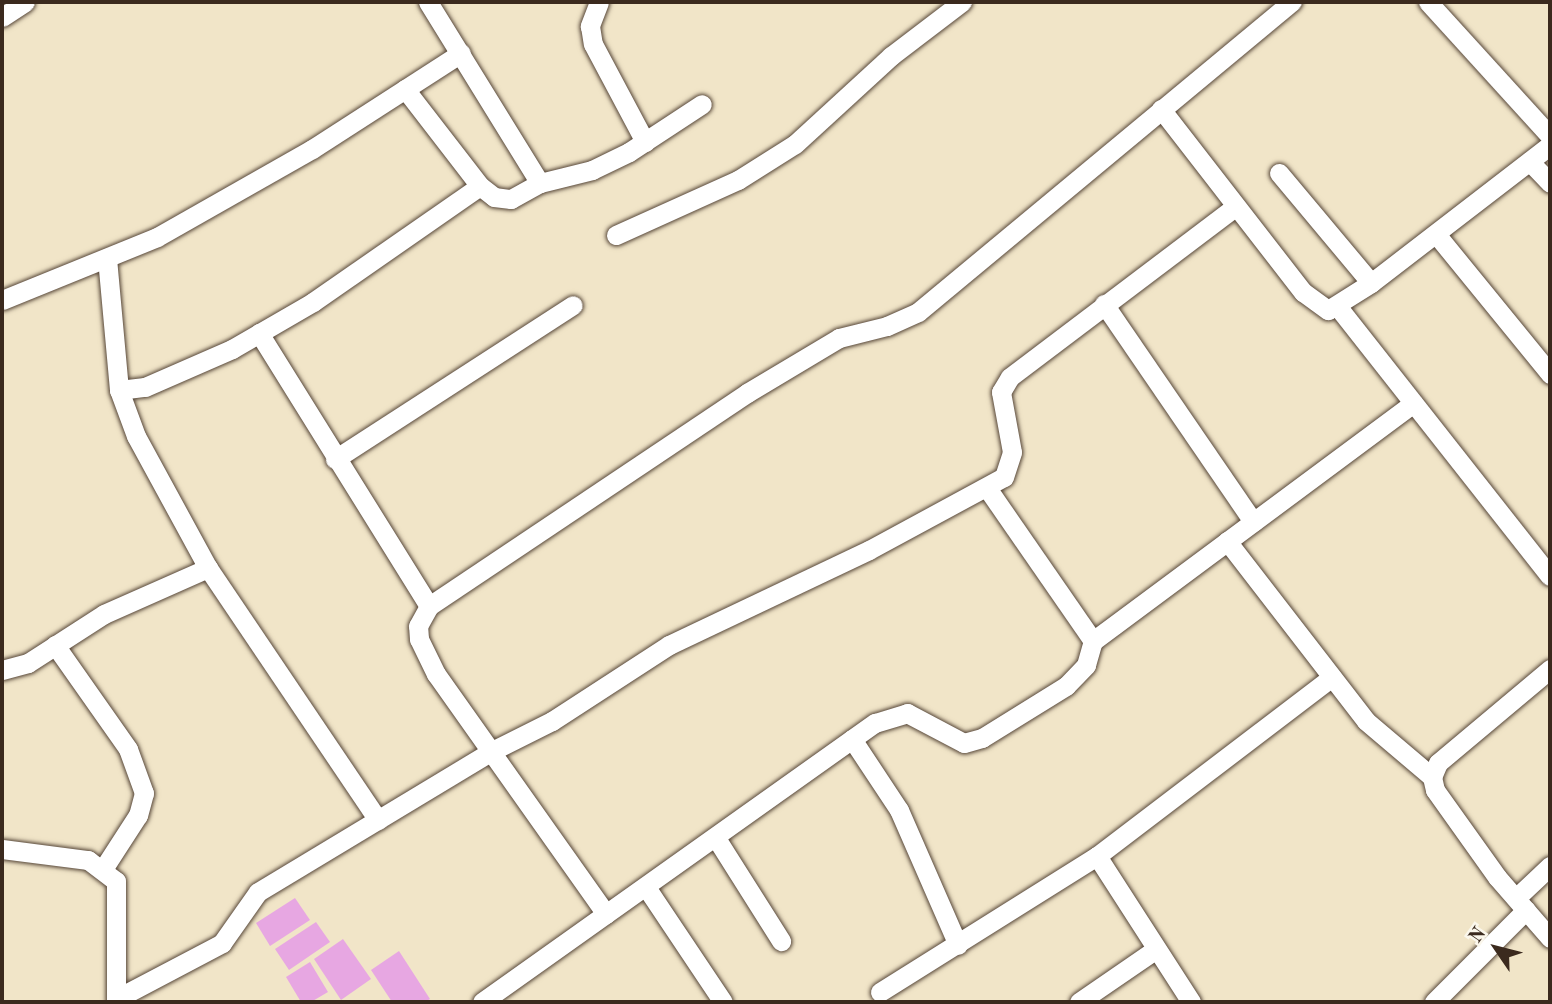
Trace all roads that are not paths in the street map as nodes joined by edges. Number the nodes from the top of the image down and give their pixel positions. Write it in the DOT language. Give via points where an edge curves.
graph roads {
  1 [pos="25,2"];
  2 [pos="428,2"];
  3 [pos="599,2"];
  4 [pos="962,2"];
  5 [pos="1292,2"];
  6 [pos="1428,2"];
  7 [pos="2,17"];
  8 [pos="461,53"];
  9 [pos="405,89"];
  10 [pos="702,104"];
  11 [pos="1161,109"];
  12 [pos="1550,136"];
  13 [pos="645,142"];
  14 [pos="1550,145"];
  15 [pos="1530,162"];
  16 [pos="1279,173"];
  17 [pos="540,183"];
  18 [pos="1550,183"];
  19 [pos="480,187"];
  20 [pos="1236,206"];
  21 [pos="1436,234"];
  22 [pos="616,235"];
  23 [pos="107,258"];
  24 [pos="1371,283"];
  25 [pos="2,300"];
  26 [pos="1104,304"];
  27 [pos="573,305"];
  28 [pos="1338,307"];
  29 [pos="259,333"];
  30 [pos="1550,374"];
  31 [pos="120,390"];
  32 [pos="1413,403"];
  33 [pos="335,459"];
  34 [pos="988,488"];
  35 [pos="1253,522"];
  36 [pos="1227,541"];
  37 [pos="208,568"];
  38 [pos="1550,576"];
  39 [pos="429,606"];
  40 [pos="1093,641"];
  41 [pos="55,645"];
  42 [pos="1550,669"];
  43 [pos="2,670"];
  44 [pos="1332,677"];
  45 [pos="852,740"];
  46 [pos="492,751"];
  47 [pos="1432,777"];
  48 [pos="377,820"];
  49 [pos="716,838"];
  50 [pos="2,849"];
  51 [pos="1097,856"];
  52 [pos="1550,866"];
  53 [pos="103,869"];
  54 [pos="646,887"];
  55 [pos="1521,904"];
  56 [pos="606,914"];
  57 [pos="1550,938"];
  58 [pos="781,942"];
  59 [pos="958,945"];
  60 [pos="1156,949"];
  61 [pos="880,992"];
  62 [pos="116,1001"];
  63 [pos="482,1002"];
  64 [pos="723,1002"];
  65 [pos="1079,1002"];
  66 [pos="1191,1002"];
  67 [pos="1434,1002"];
  1 -- 7 [label="street"];
  2 -- 8 [label="street"];
  3 -- 13 [label="street" via="590,26 593,44"];
  4 -- 22 [label="street" via="891,56 795,144 738,180"];
  5 -- 11 [label="street"];
  6 -- 12 [label="street"];
  8 -- 9 [label="street"];
  8 -- 17 [label="street"];
  9 -- 19 [label="street"];
  9 -- 23 [label="street" via="312,149 167,231"];
  10 -- 13 [label="street"];
  11 -- 20 [label="street"];
  11 -- 39 [label="street" via="918,312 887,326 839,338 665,445"];
  13 -- 17 [label="street" via="576,173"];
  14 -- 15 [label="street"];
  15 -- 18 [label="street"];
  15 -- 21 [label="street"];
  16 -- 24 [label="street"];
  17 -- 19 [label="street" via="511,199 494,197"];
  19 -- 29 [label="street" via="313,302"];
  20 -- 26 [label="street"];
  20 -- 28 [label="street" via="1317,306"];
  21 -- 24 [label="street"];
  21 -- 30 [label="street"];
  23 -- 25 [label="street"];
  23 -- 31 [label="street"];
  24 -- 28 [label="street"];
  26 -- 34 [label="street" via="1010,377 1001,393 1001,411 1012,452 1010,466 1004,477"];
  26 -- 35 [label="street"];
  27 -- 33 [label="street"];
  28 -- 32 [label="street"];
  29 -- 31 [label="street" via="201,365 145,387"];
  29 -- 33 [label="street"];
  31 -- 37 [label="street" via="136,436"];
  32 -- 35 [label="street"];
  32 -- 38 [label="street"];
  33 -- 39 [label="street"];
  34 -- 40 [label="street"];
  34 -- 46 [label="street" via="669,645 552,721"];
  35 -- 36 [label="street"];
  36 -- 40 [label="street"];
  36 -- 44 [label="street"];
  37 -- 41 [label="street" via="104,614"];
  37 -- 48 [label="street"];
  39 -- 46 [label="street" via="418,626 423,650"];
  40 -- 45 [label="street" via="1086,665 1066,686 982,738 964,743 955,740 907,713 892,715"];
  41 -- 43 [label="street" via="28,663"];
  41 -- 53 [label="street" via="128,749 144,793 138,815"];
  42 -- 47 [label="street" via="1438,763"];
  44 -- 47 [label="street" via="1391,747"];
  44 -- 51 [label="street"];
  45 -- 49 [label="street"];
  45 -- 59 [label="street" via="899,810"];
  46 -- 48 [label="street"];
  46 -- 56 [label="street"];
  47 -- 55 [label="street" via="1442,801"];
  48 -- 62 [label="street" via="258,892 222,943 204,956"];
  49 -- 54 [label="street"];
  49 -- 58 [label="street"];
  50 -- 53 [label="street" via="61,854"];
  51 -- 59 [label="street"];
  51 -- 60 [label="street"];
  52 -- 55 [label="street"];
  53 -- 62 [label="street" via="116,881 119,902"];
  54 -- 56 [label="street"];
  54 -- 64 [label="street"];
  55 -- 57 [label="street"];
  55 -- 67 [label="street"];
  56 -- 63 [label="street"];
  59 -- 61 [label="street"];
  60 -- 65 [label="street"];
  60 -- 66 [label="street"];
}
